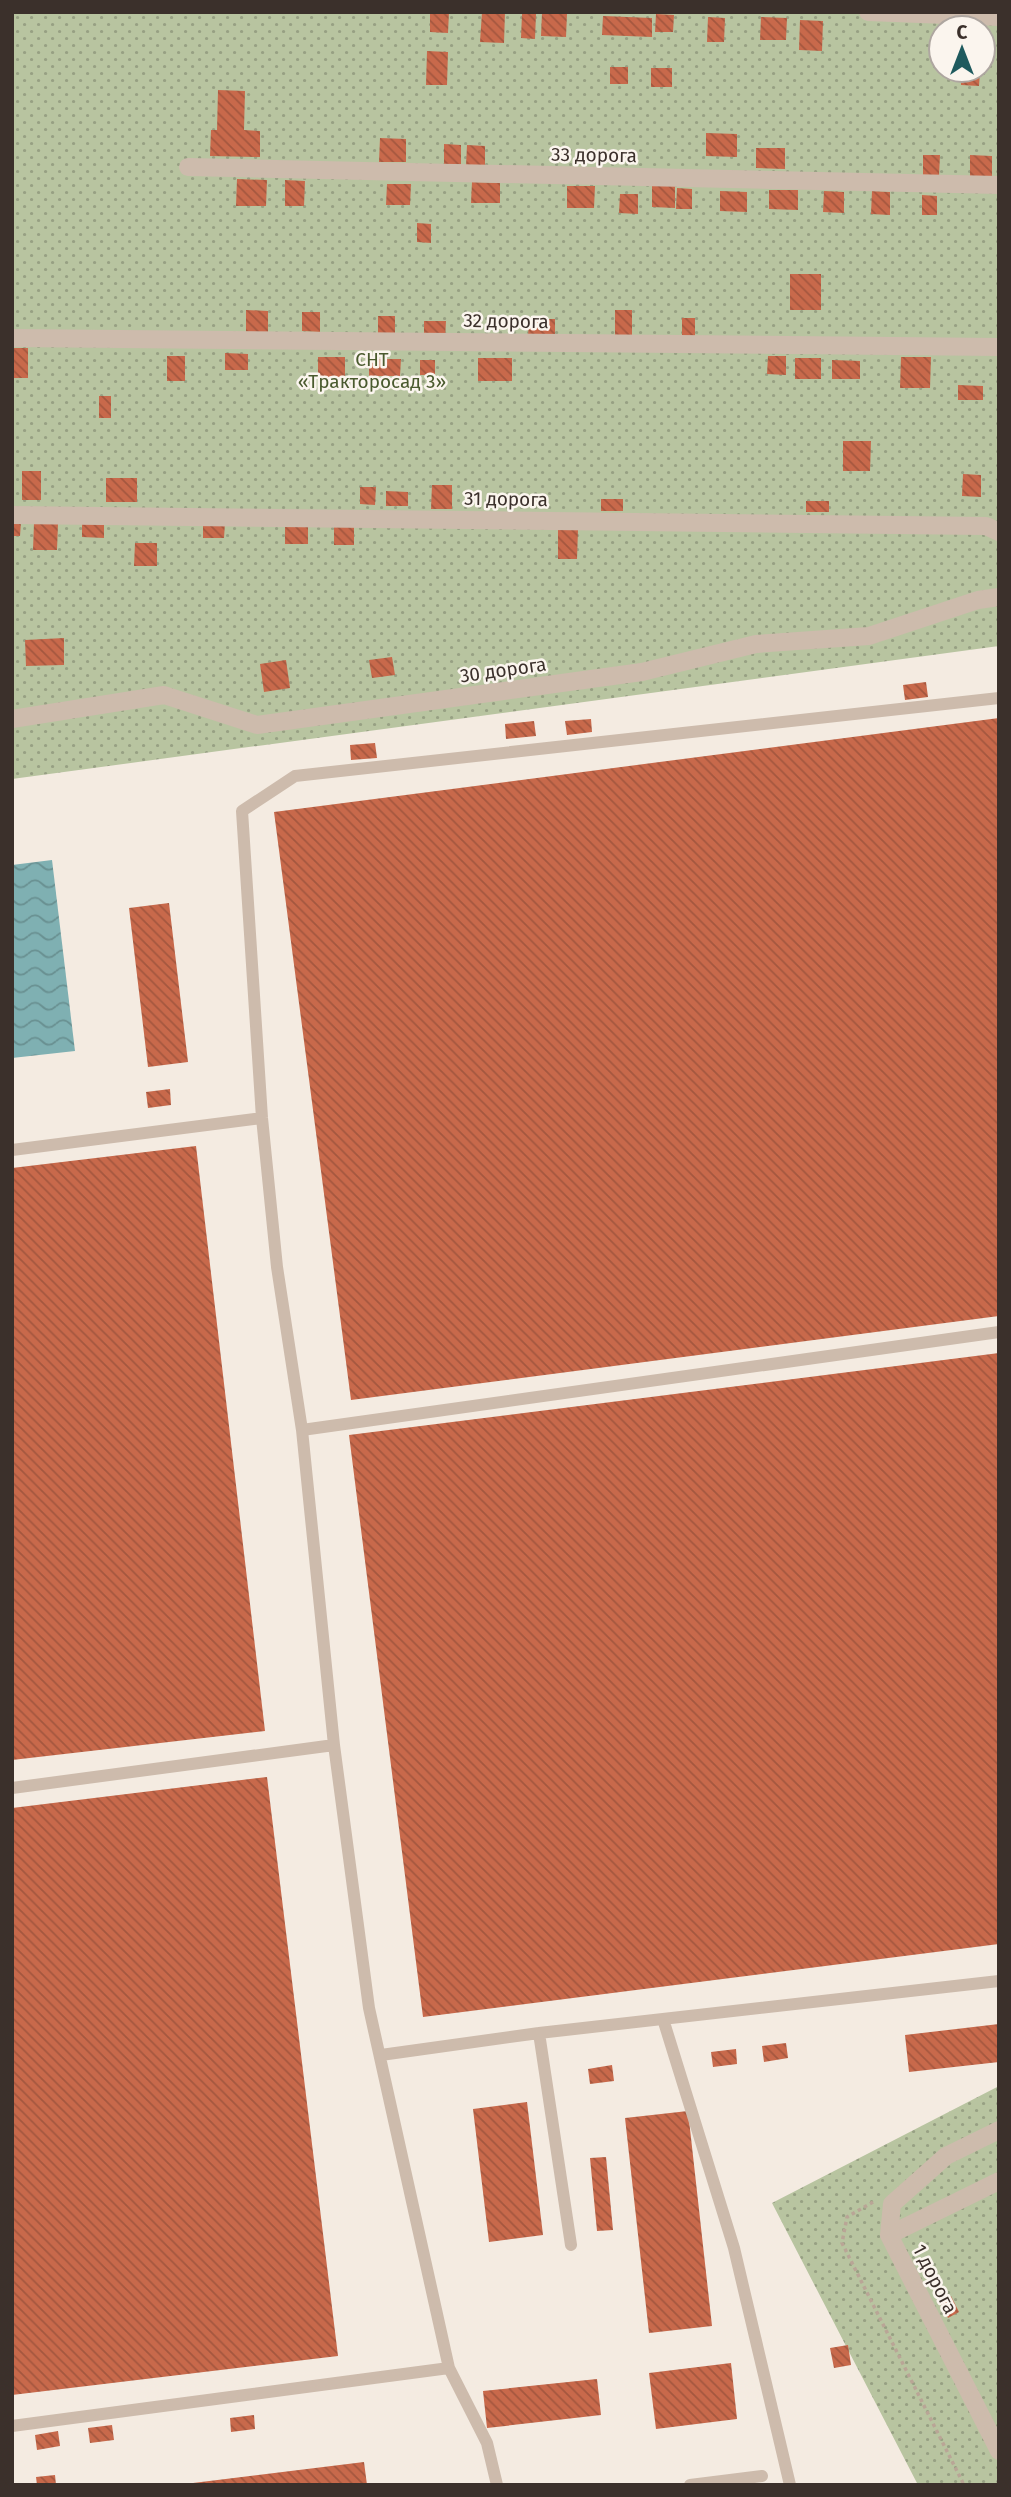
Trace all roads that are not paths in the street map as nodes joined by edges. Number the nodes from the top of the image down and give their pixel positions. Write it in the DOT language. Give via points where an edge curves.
graph roads {
  1 [pos="868,12"];
  2 [pos="999,17"];
  3 [pos="188,167"];
  4 [pos="999,185"];
  5 [pos="12,338"];
  6 [pos="999,347"];
  7 [pos="12,515"];
  8 [pos="999,531"];
  9 [pos="999,597"];
  10 [pos="999,698"];
  11 [pos="12,719"];
  12 [pos="262,1118"];
  13 [pos="12,1150"];
  14 [pos="999,1332"];
  15 [pos="302,1430"];
  16 [pos="334,1745"];
  17 [pos="12,1788"];
  18 [pos="999,1981"];
  19 [pos="663,2019"];
  20 [pos="539,2034"];
  21 [pos="381,2055"];
  22 [pos="999,2130"];
  23 [pos="999,2181"];
  24 [pos="889,2235"];
  25 [pos="571,2245"];
  26 [pos="449,2368"];
  27 [pos="12,2426"];
  28 [pos="999,2451"];
  29 [pos="762,2476"];
  30 [pos="497,2485"];
  31 [pos="690,2485"];
  32 [pos="790,2485"];
  1 -- 2 [label="street"];
  3 -- 4 [label="street, 33 дорога"];
  5 -- 6 [label="street, 32 дорога"];
  7 -- 8 [label="street, 31 дорога" via="986,526"];
  9 -- 11 [label="street, 30 дорога" via="869,636 756,644 642,672 257,725 164,695"];
  10 -- 12 [label="lane" via="295,776 243,811"];
  12 -- 13 [label="lane"];
  12 -- 15 [label="lane" via="277,1267"];
  14 -- 15 [label="lane"];
  15 -- 16 [label="lane"];
  16 -- 17 [label="lane"];
  16 -- 21 [label="lane" via="369,2008"];
  18 -- 19 [label="lane"];
  19 -- 20 [label="lane"];
  19 -- 32 [label="lane" via="734,2248"];
  20 -- 21 [label="lane"];
  20 -- 25 [label="lane"];
  21 -- 26 [label="lane"];
  22 -- 24 [label="street" via="946,2156 892,2204"];
  23 -- 24 [label="street, 1 дорога"];
  24 -- 28 [label="street, 1 дорога"];
  26 -- 27 [label="lane"];
  26 -- 30 [label="lane" via="488,2443"];
  29 -- 31 [label="lane"];
}
